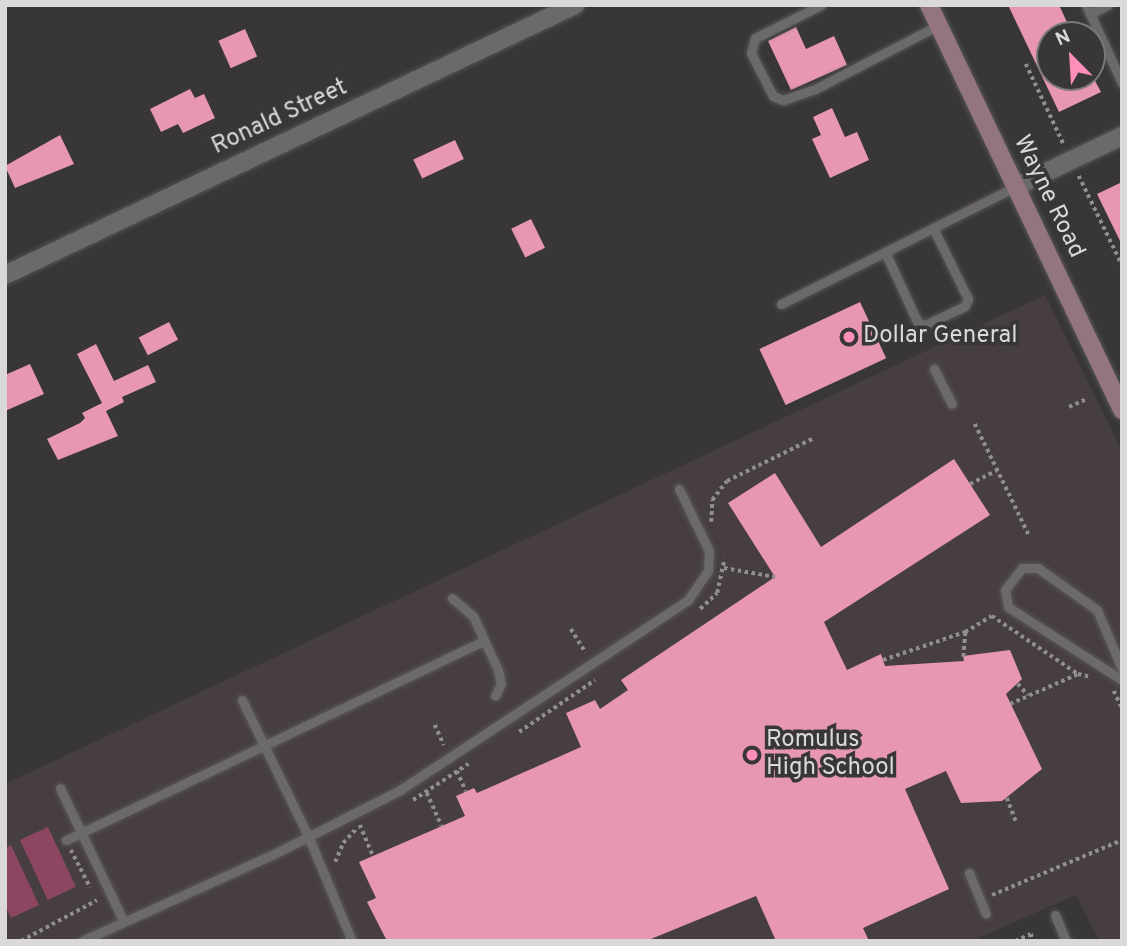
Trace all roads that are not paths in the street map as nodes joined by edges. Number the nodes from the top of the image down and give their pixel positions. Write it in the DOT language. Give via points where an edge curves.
graph roads {
  1 [pos="575,5"];
  2 [pos="821,5"];
  3 [pos="929,5"];
  4 [pos="1108,5"];
  5 [pos="1088,10"];
  6 [pos="939,25"];
  7 [pos="1122,83"];
  8 [pos="1122,136"];
  9 [pos="1016,187"];
  10 [pos="933,228"];
  11 [pos="885,252"];
  12 [pos="5,275"];
  13 [pos="781,304"];
  14 [pos="934,369"];
  15 [pos="952,404"];
  16 [pos="1122,410"];
  17 [pos="679,489"];
  18 [pos="452,598"];
  19 [pos="484,641"];
  20 [pos="1122,669"];
  21 [pos="1122,680"];
  22 [pos="495,696"];
  23 [pos="242,700"];
  24 [pos="265,747"];
  25 [pos="60,788"];
  26 [pos="81,834"];
  27 [pos="309,836"];
  28 [pos="66,840"];
  29 [pos="969,873"];
  30 [pos="986,914"];
  31 [pos="1055,915"];
  32 [pos="124,922"];
  33 [pos="82,941"];
  34 [pos="352,941"];
  35 [pos="1066,941"];
  1 -- 12 [label="street, Ronald Street"];
  2 -- 6 [label="lane" via="755,37 751,53 773,96 783,100 815,89"];
  3 -- 6 [label="main road, Wayne Road"];
  4 -- 5 [label="lane"];
  5 -- 7 [label="lane"];
  6 -- 9 [label="main road, Wayne Road"];
  8 -- 9 [label="street"];
  9 -- 10 [label="lane"];
  9 -- 16 [label="main road, Wayne Road"];
  10 -- 11 [label="lane"];
  10 -- 11 [label="lane" via="968,299 965,306 925,325 918,323"];
  11 -- 13 [label="lane"];
  14 -- 15 [label="lane"];
  17 -- 27 [label="lane" via="709,551 708,570 688,600 400,790"];
  18 -- 19 [label="lane" via="473,616"];
  19 -- 22 [label="lane" via="501,684"];
  19 -- 24 [label="lane"];
  20 -- 21 [label="lane" via="1097,610 1038,568 1021,568 1005,590 1009,607"];
  23 -- 24 [label="lane"];
  24 -- 26 [label="lane"];
  24 -- 27 [label="lane"];
  25 -- 26 [label="lane"];
  26 -- 28 [label="lane"];
  26 -- 32 [label="lane"];
  27 -- 32 [label="lane"];
  27 -- 34 [label="lane"];
  29 -- 30 [label="lane"];
  31 -- 35 [label="lane"];
  32 -- 33 [label="lane"];
}
